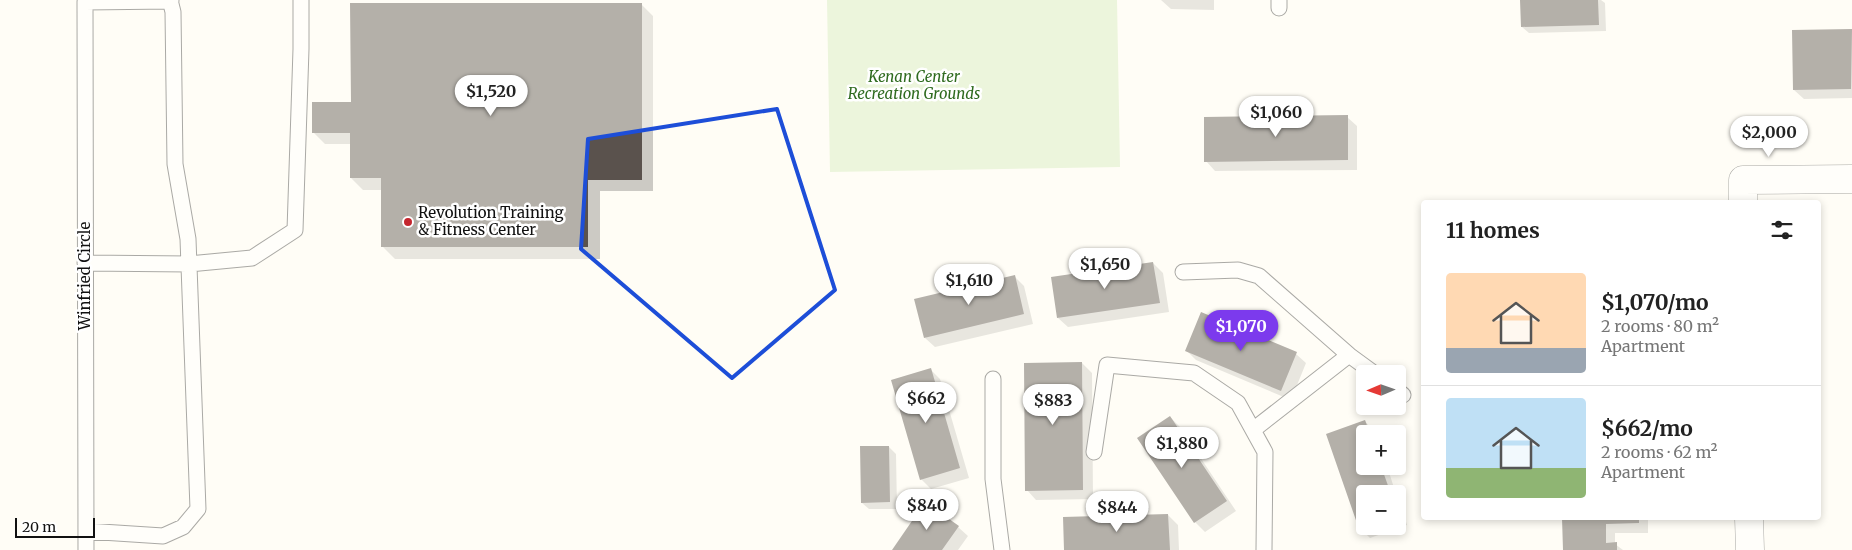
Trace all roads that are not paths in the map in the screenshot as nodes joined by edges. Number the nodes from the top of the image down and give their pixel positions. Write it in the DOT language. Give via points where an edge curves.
graph roads {
  1 [pos="170,0"];
  2 [pos="301,0"];
  3 [pos="1852,179"];
  4 [pos="1743,200"];
  5 [pos="85,263"];
  6 [pos="189,264"];
  7 [pos="1183,272"];
  8 [pos="1349,354"];
  9 [pos="1363,365"];
  10 [pos="993,379"];
  11 [pos="1253,430"];
  12 [pos="1094,452"];
  13 [pos="1749,520"];
  14 [pos="86,531"];
  15 [pos="86,550"];
  16 [pos="1002,550"];
  17 [pos="1264,550"];
  18 [pos="1750,550"];
  1 -- 5 [label="lane, Winfried Circle" via="85,2"];
  1 -- 6 [label="lane" via="173,12 175,164"];
  2 -- 6 [label="lane" via="295,230 252,258"];
  3 -- 4 [label="street" via="1742,180"];
  5 -- 6 [label="lane"];
  5 -- 14 [label="lane, Winfried Circle"];
  6 -- 14 [label="lane" via="198,509 183,527 163,536"];
  7 -- 8 [label="lane" via="1238,270 1259,276"];
  8 -- 9 [label="lane"];
  8 -- 11 [label="lane"];
  10 -- 16 [label="lane" via="992,479"];
  11 -- 12 [label="lane" via="1238,403 1194,373 1107,365"];
  11 -- 17 [label="lane" via="1265,452"];
  13 -- 18 [label="street"];
  14 -- 15 [label="lane, Winfried Circle"];
}
